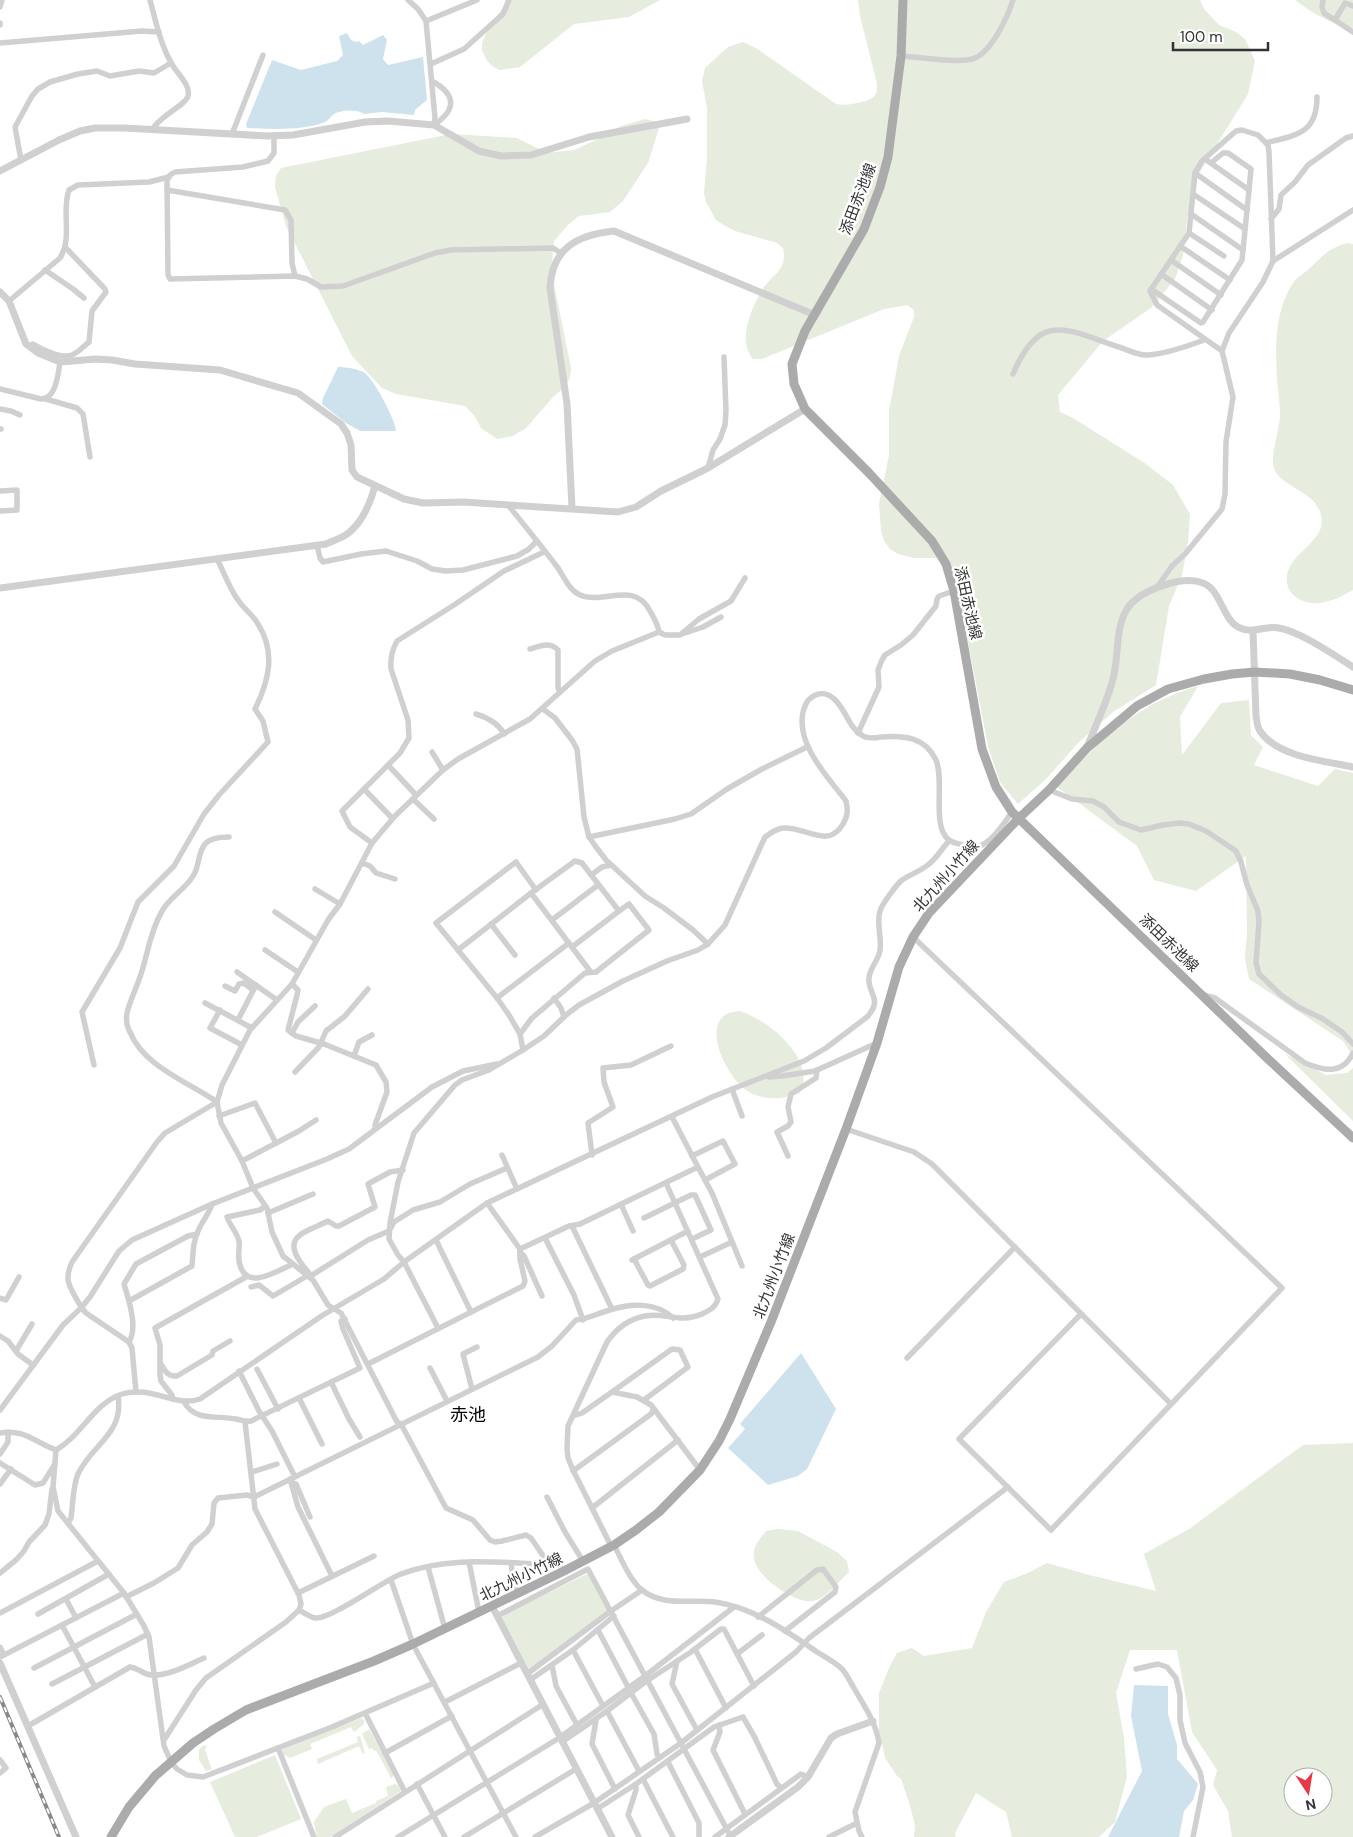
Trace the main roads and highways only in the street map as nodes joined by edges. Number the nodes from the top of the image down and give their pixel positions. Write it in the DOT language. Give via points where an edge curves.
graph roads {
  1 [pos="904,0"];
  2 [pos="1353,690"];
  3 [pos="1016,815"];
  4 [pos="1353,1138"];
  5 [pos="111,1837"];
  1 -- 3 [label="main road, 添田赤池線" via="901,56 888,157 880,187 864,229 805,331 792,364 794,384 805,410 870,472 932,541 946,564 954,591 982,749 996,787"];
  2 -- 3 [label="main road, 北九州小竹線" via="1290,674 1255,672 1204,679 1168,689 1124,716 1086,748 1049,790"];
  3 -- 4 [label="main road, 添田赤池線"];
  3 -- 5 [label="main road, 北九州小竹線" via="929,913 913,937 899,967 877,1043 846,1129 771,1322 719,1442 700,1470 659,1512 584,1561 415,1647 246,1710 214,1728 140,1792"];
}
